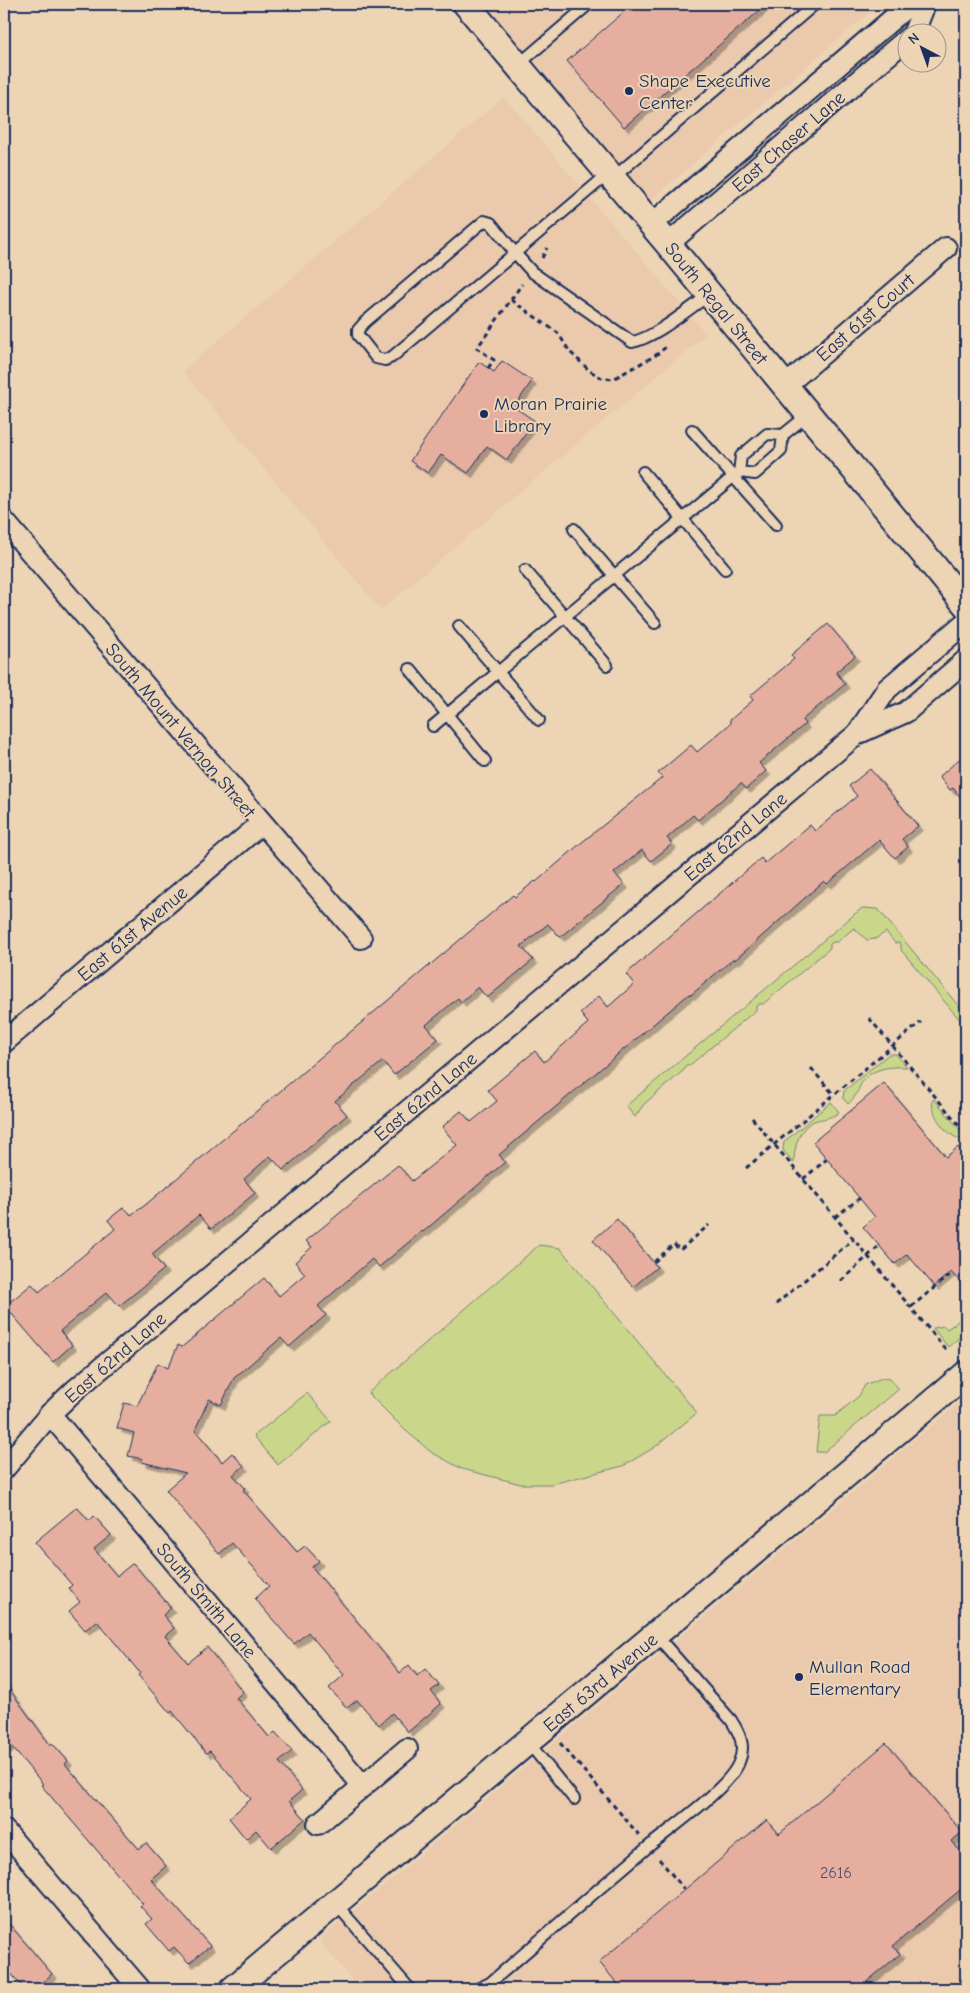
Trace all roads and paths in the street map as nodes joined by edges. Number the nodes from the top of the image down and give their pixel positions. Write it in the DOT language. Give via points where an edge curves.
graph roads {
  1 [pos="466,4"];
  2 [pos="589,4"];
  3 [pos="814,4"];
  4 [pos="910,4"];
  5 [pos="926,4"];
  6 [pos="918,22"];
  7 [pos="898,47"];
  8 [pos="518,65"];
  9 [pos="611,176"];
  10 [pos="652,224"];
  11 [pos="668,244"];
  12 [pos="946,248"];
  13 [pos="515,253"];
  14 [pos="522,284"];
  15 [pos="710,294"];
  16 [pos="511,300"];
  17 [pos="670,344"];
  18 [pos="488,368"];
  19 [pos="785,386"];
  20 [pos="808,414"];
  21 [pos="692,430"];
  22 [pos="783,435"];
  23 [pos="643,472"];
  24 [pos="736,474"];
  25 [pos="682,519"];
  26 [pos="4,521"];
  27 [pos="776,525"];
  28 [pos="574,529"];
  29 [pos="725,569"];
  30 [pos="525,570"];
  31 [pos="614,576"];
  32 [pos="966,605"];
  33 [pos="565,617"];
  34 [pos="966,622"];
  35 [pos="655,623"];
  36 [pos="460,626"];
  37 [pos="966,660"];
  38 [pos="607,665"];
  39 [pos="410,669"];
  40 [pos="499,672"];
  41 [pos="447,715"];
  42 [pos="539,720"];
  43 [pos="434,726"];
  44 [pos="856,734"];
  45 [pos="485,761"];
  46 [pos="261,824"];
  47 [pos="360,938"];
  48 [pos="869,1018"];
  49 [pos="921,1022"];
  50 [pos="4,1041"];
  51 [pos="893,1046"];
  52 [pos="811,1068"];
  53 [pos="834,1095"];
  54 [pos="752,1118"];
  55 [pos="966,1133"];
  56 [pos="774,1145"];
  57 [pos="827,1159"];
  58 [pos="746,1168"];
  59 [pos="803,1179"];
  60 [pos="860,1198"];
  61 [pos="835,1217"];
  62 [pos="709,1225"];
  63 [pos="854,1239"];
  64 [pos="879,1246"];
  65 [pos="868,1255"];
  66 [pos="654,1262"];
  67 [pos="952,1273"];
  68 [pos="840,1281"];
  69 [pos="776,1304"];
  70 [pos="911,1307"];
  71 [pos="948,1352"];
  72 [pos="966,1374"];
  73 [pos="50,1414"];
  74 [pos="4,1469"];
  75 [pos="656,1635"];
  76 [pos="528,1742"];
  77 [pos="560,1743"];
  78 [pos="407,1749"];
  79 [pos="363,1786"];
  80 [pos="574,1799"];
  81 [pos="318,1824"];
  82 [pos="4,1830"];
  83 [pos="648,1847"];
  84 [pos="684,1889"];
  85 [pos="335,1904"];
  86 [pos="140,1989"];
  87 [pos="233,1989"];
  88 [pos="410,1989"];
  89 [pos="477,1989"];
  1 -- 8 [label="street, South Regal Street"];
  2 -- 8 [label="lane"];
  3 -- 9 [label="lane"];
  4 -- 10 [label="street, East Chaser Lane"];
  5 -- 6 [label="street"];
  7 -- 11 [label="street, East Chaser Lane"];
  8 -- 9 [label="street, South Regal Street"];
  9 -- 10 [label="street, South Regal Street"];
  9 -- 13 [label="lane"];
  10 -- 11 [label="street, South Regal Street"];
  11 -- 15 [label="street, South Regal Street"];
  12 -- 19 [label="street, East 61st Court"];
  13 -- 13 [label="lane" via="392,357 385,360 376,358 358,335 365,322 484,221 491,223"];
  13 -- 15 [label="lane" via="532,272 632,342 655,333"];
  14 -- 16 [label="path"];
  15 -- 19 [label="street, South Regal Street"];
  16 -- 17 [label="path" via="558,332 570,352 602,378 613,380"];
  16 -- 18 [label="path" via="477,348 494,360"];
  19 -- 20 [label="street, South Regal Street"];
  20 -- 22 [label="lane"];
  20 -- 32 [label="street, South Regal Street"];
  21 -- 24 [label="lane"];
  22 -- 24 [label="lane" via="767,434 741,456"];
  22 -- 24 [label="lane" via="781,451 755,474"];
  23 -- 25 [label="lane"];
  24 -- 25 [label="lane"];
  24 -- 27 [label="lane"];
  25 -- 29 [label="lane"];
  25 -- 31 [label="lane"];
  26 -- 46 [label="street, South Mount Vernon Street"];
  28 -- 31 [label="lane"];
  30 -- 33 [label="lane"];
  31 -- 33 [label="lane"];
  31 -- 35 [label="lane"];
  33 -- 38 [label="lane"];
  33 -- 40 [label="lane"];
  34 -- 44 [label="street, East 62nd Lane" via="887,689"];
  36 -- 40 [label="lane"];
  37 -- 44 [label="street, East 62nd Lane" via="906,712"];
  39 -- 41 [label="lane"];
  40 -- 41 [label="lane"];
  40 -- 42 [label="lane"];
  41 -- 43 [label="lane"];
  41 -- 45 [label="lane"];
  44 -- 73 [label="street, East 62nd Lane"];
  46 -- 47 [label="street, South Mount Vernon Street"];
  46 -- 50 [label="street, East 61st Avenue"];
  48 -- 51 [label="path"];
  49 -- 51 [label="path"];
  51 -- 53 [label="path"];
  51 -- 55 [label="path"];
  52 -- 53 [label="path"];
  53 -- 56 [label="path"];
  54 -- 56 [label="path"];
  56 -- 58 [label="path"];
  56 -- 59 [label="path"];
  57 -- 59 [label="path"];
  59 -- 61 [label="path"];
  60 -- 61 [label="path"];
  61 -- 63 [label="path"];
  62 -- 66 [label="path" via="680,1250 674,1244"];
  63 -- 65 [label="path"];
  63 -- 69 [label="path"];
  64 -- 65 [label="path"];
  65 -- 68 [label="path"];
  65 -- 70 [label="path"];
  67 -- 70 [label="path"];
  70 -- 71 [label="path"];
  72 -- 75 [label="street, East 63rd Avenue"];
  73 -- 74 [label="street, East 62nd Lane"];
  73 -- 79 [label="street, South Smith Lane"];
  75 -- 76 [label="street, East 63rd Avenue"];
  75 -- 83 [label="lane" via="731,1720 740,1734 743,1748 739,1764 728,1782"];
  76 -- 80 [label="lane"];
  76 -- 85 [label="street, East 63rd Avenue"];
  77 -- 83 [label="path"];
  78 -- 79 [label="street"];
  79 -- 81 [label="street"];
  82 -- 86 [label="street"];
  83 -- 84 [label="path"];
  83 -- 89 [label="lane" via="490,1983"];
  85 -- 87 [label="street, East 63rd Avenue"];
  85 -- 88 [label="lane"];
}
